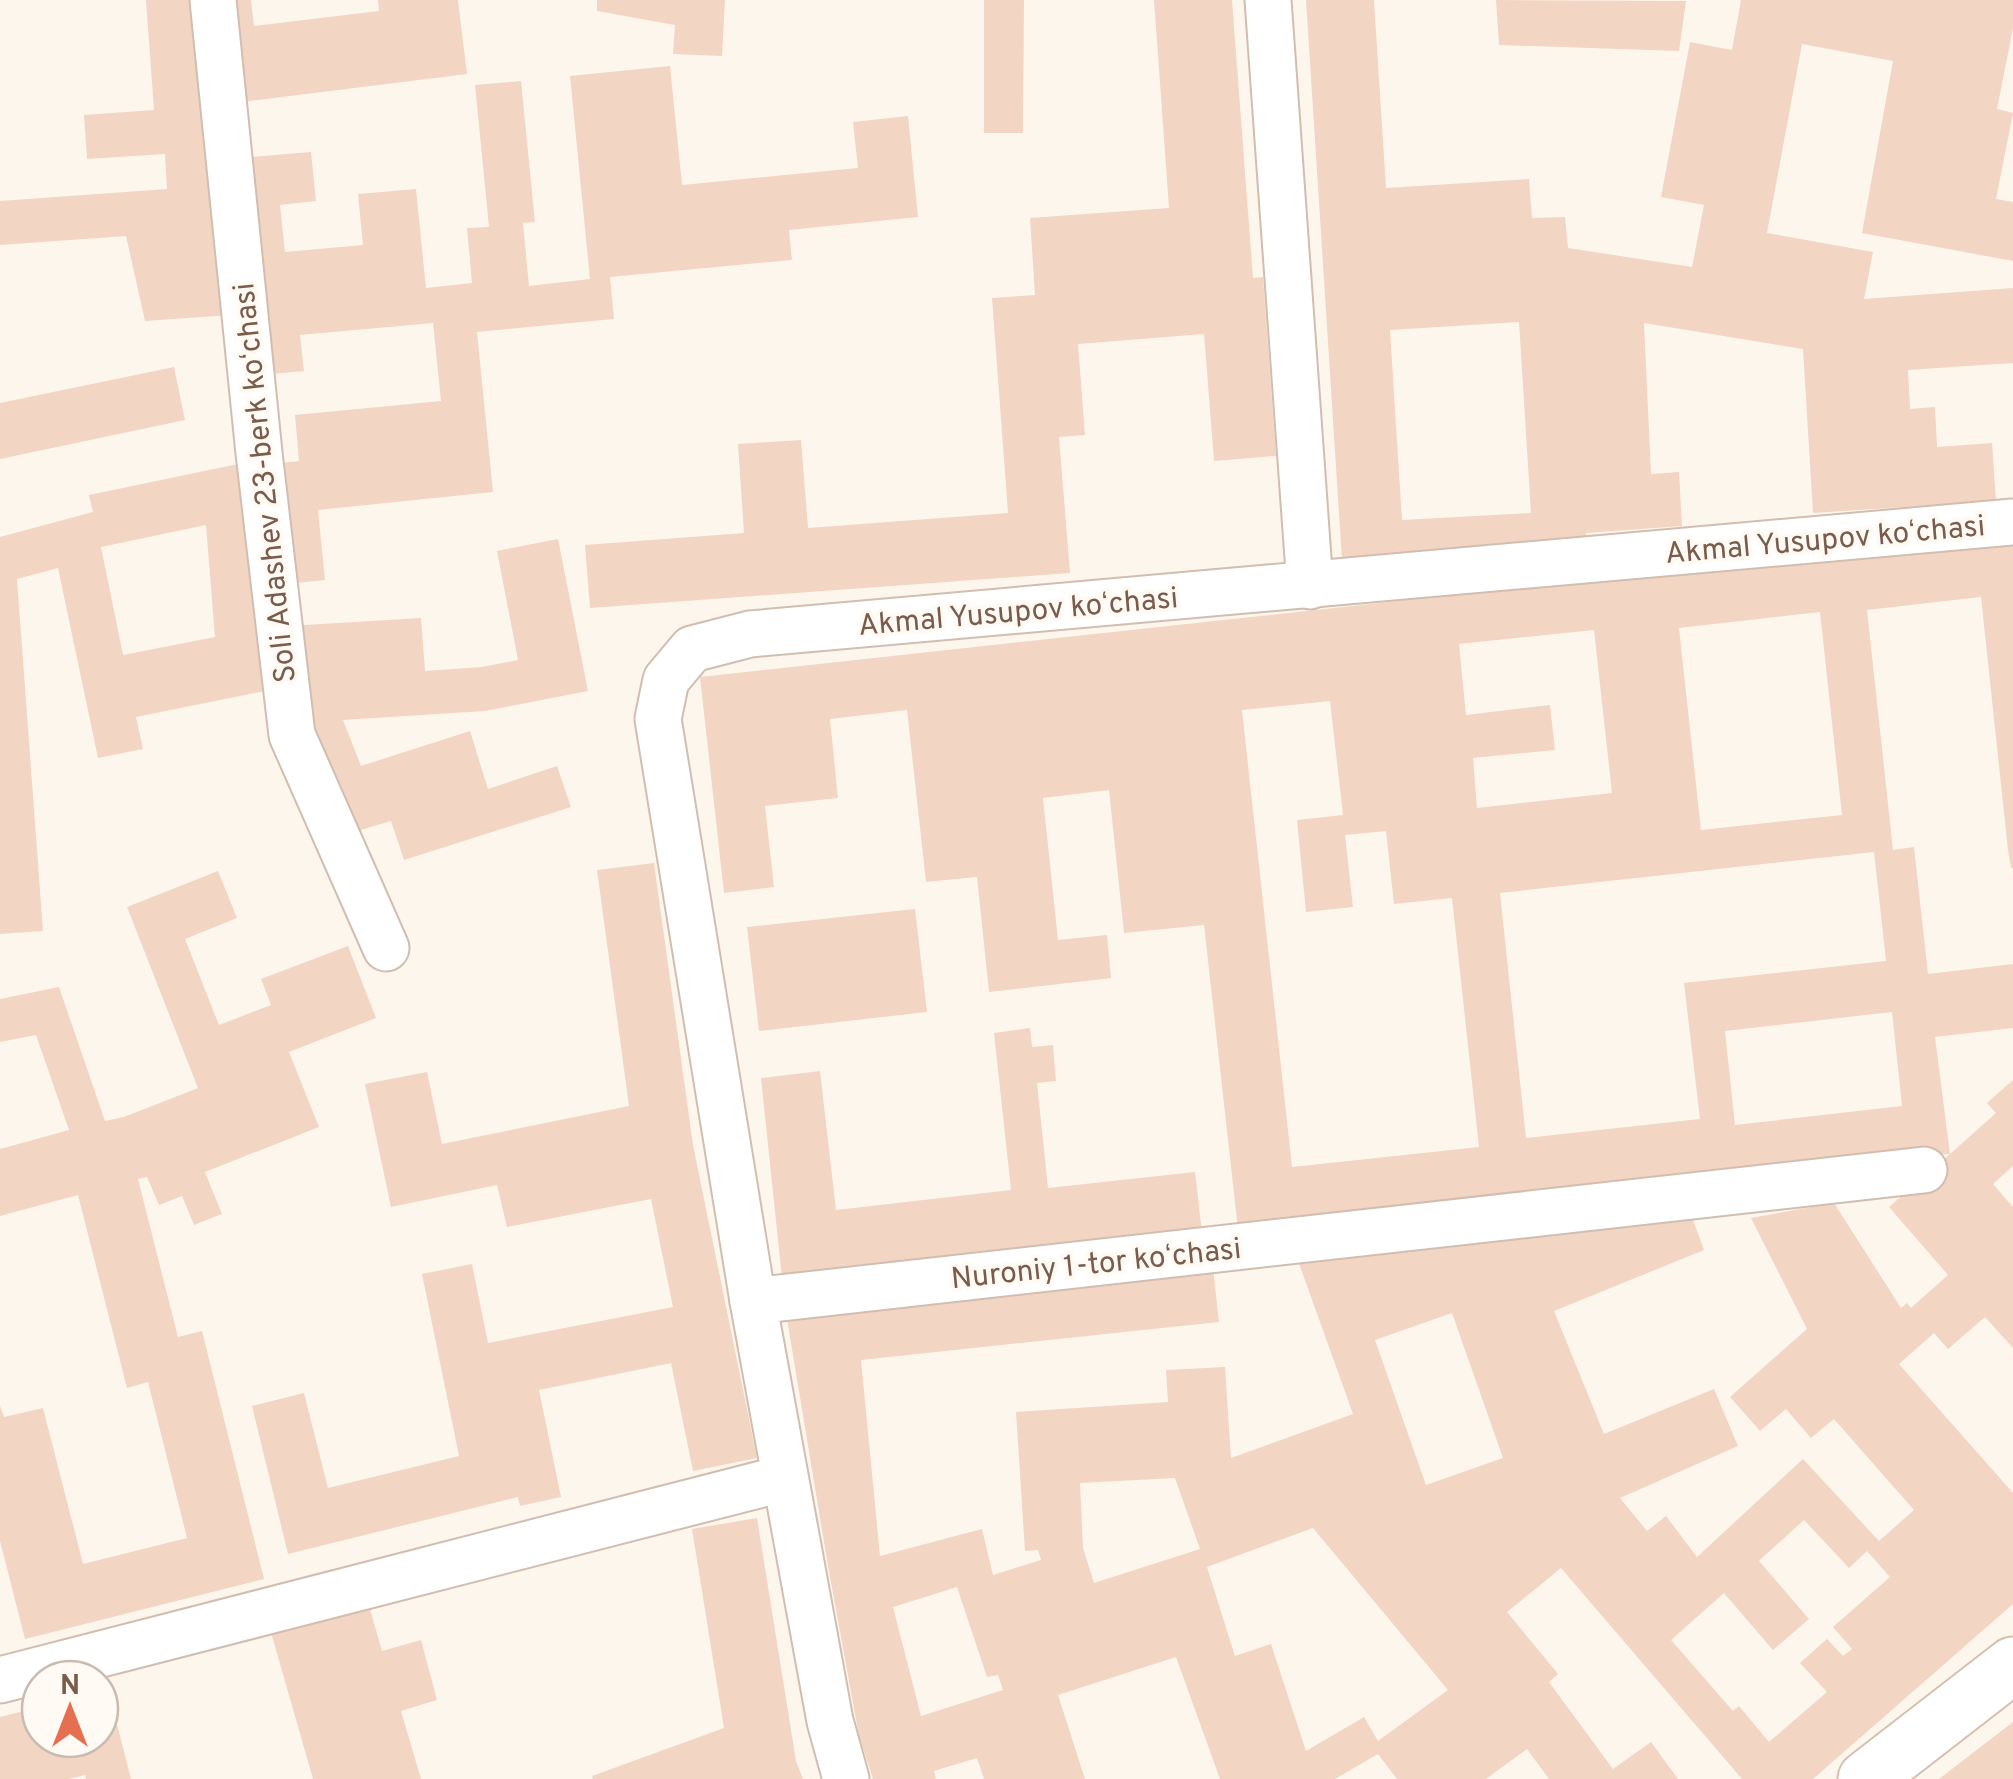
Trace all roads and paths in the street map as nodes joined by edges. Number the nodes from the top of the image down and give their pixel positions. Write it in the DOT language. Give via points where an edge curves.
graph roads {
  1 [pos="213,0"];
  2 [pos="1268,0"];
  3 [pos="2013,522"];
  4 [pos="1310,586"];
  5 [pos="386,948"];
  6 [pos="1924,1170"];
  7 [pos="753,1301"];
  8 [pos="784,1478"];
  9 [pos="2013,1664"];
  10 [pos="0,1680"];
  11 [pos="846,1779"];
  12 [pos="1866,1779"];
  1 -- 5 [label="street, Soli Adashev 23-berk koʻchasi" via="292,735"];
  2 -- 4 [label="street"];
  3 -- 4 [label="street, Akmal Yusupov koʻchasi"];
  4 -- 7 [label="street, Akmal Yusupov koʻchasi" via="750,634 692,649 666,680 658,719"];
  6 -- 7 [label="street, Nuroniy 1-tor koʻchasi"];
  7 -- 8 [label="street"];
  8 -- 10 [label="street"];
  8 -- 11 [label="street"];
  9 -- 12 [label="main road"];
}
